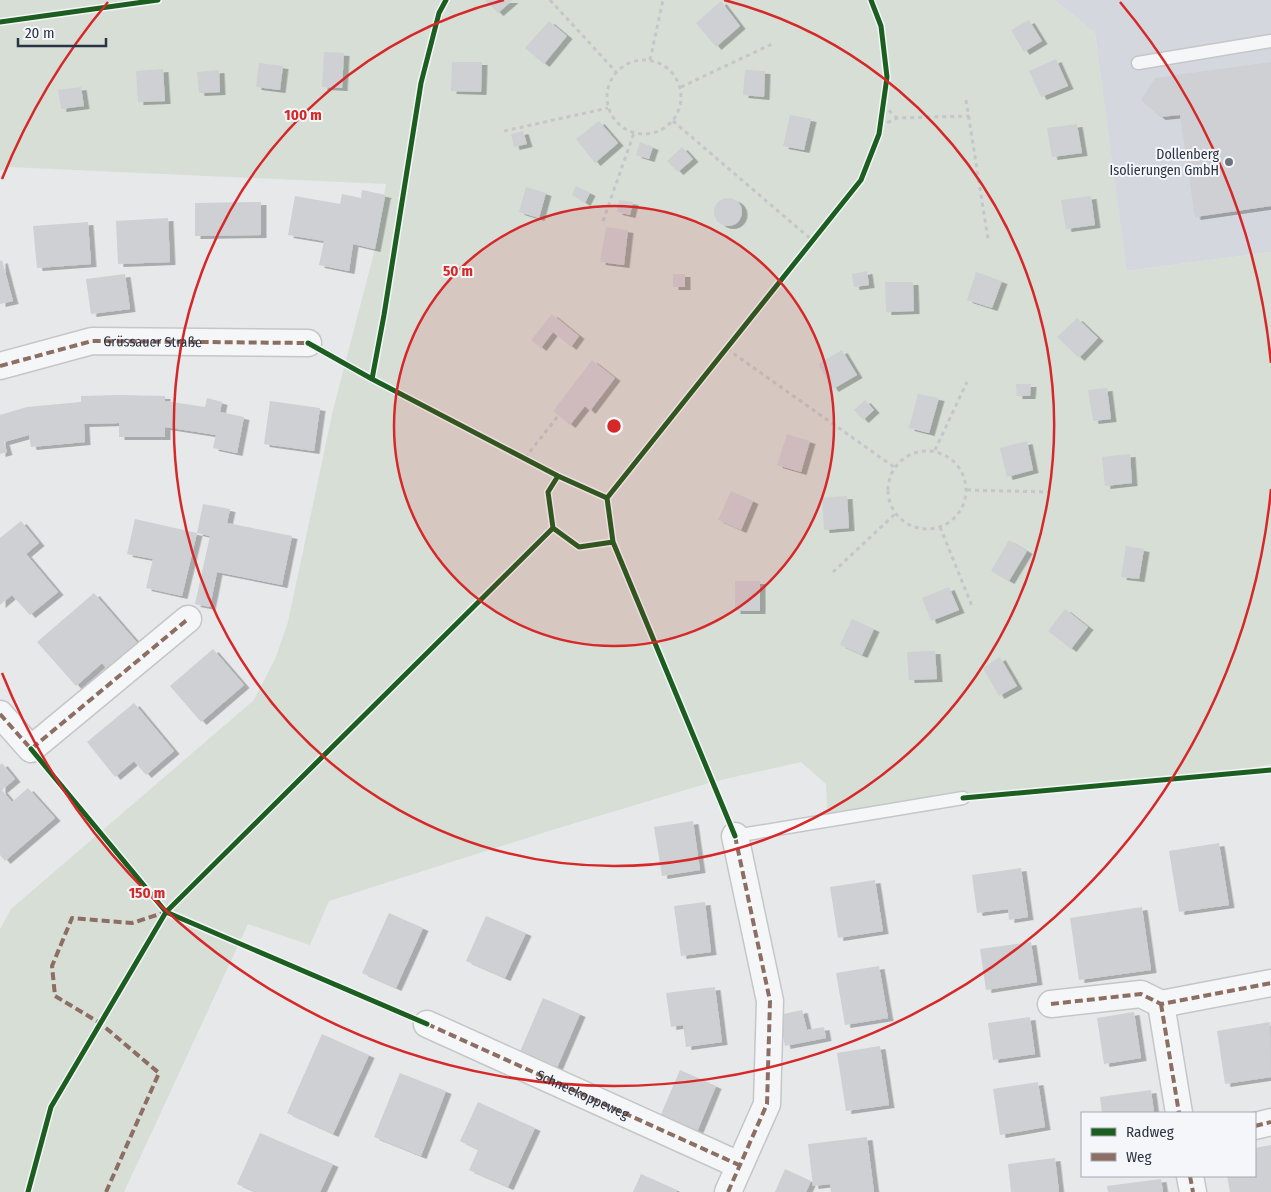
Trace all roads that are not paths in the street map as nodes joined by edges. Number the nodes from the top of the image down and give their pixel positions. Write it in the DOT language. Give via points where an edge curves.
graph roads {
  1 [pos="1271,41"];
  2 [pos="1138,63"];
  3 [pos="308,343"];
  4 [pos="0,366"];
  5 [pos="188,619"];
  6 [pos="0,714"];
  7 [pos="963,798"];
  8 [pos="735,836"];
  9 [pos="1271,983"];
  10 [pos="1051,1004"];
  11 [pos="1161,1004"];
  12 [pos="427,1024"];
  13 [pos="1179,1112"];
  14 [pos="1271,1122"];
  15 [pos="1256,1126"];
  16 [pos="740,1165"];
  17 [pos="1190,1177"];
  18 [pos="728,1192"];
  19 [pos="1193,1192"];
  1 -- 2 [label="lane"];
  3 -- 4 [label="street, Grüssauer Straße" via="92,341"];
  5 -- 6 [label="street" via="31,749"];
  7 -- 8 [label="lane"];
  8 -- 16 [label="street" via="770,1001 766,1104"];
  9 -- 11 [label="street"];
  10 -- 11 [label="street" via="1141,994"];
  11 -- 13 [label="street"];
  12 -- 16 [label="street, Schneekoppeweg"];
  14 -- 15 [label="street"];
  16 -- 18 [label="street"];
  17 -- 19 [label="street"];
}
